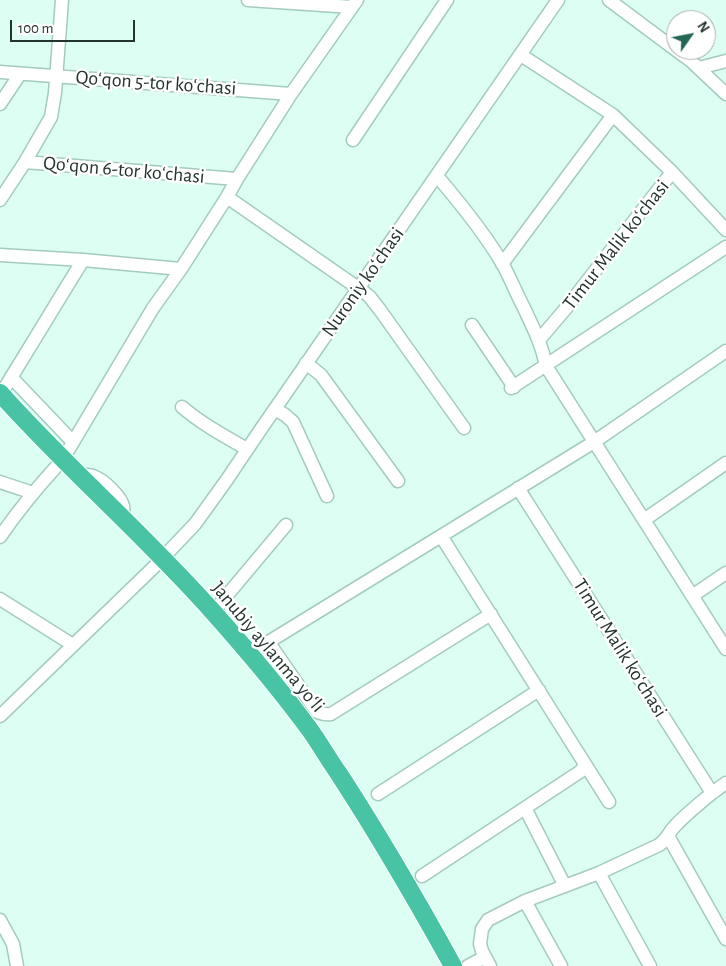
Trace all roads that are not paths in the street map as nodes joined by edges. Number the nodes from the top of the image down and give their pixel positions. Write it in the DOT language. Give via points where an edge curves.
graph roads {
  1 [pos="62,0"];
  2 [pos="248,0"];
  3 [pos="447,0"];
  4 [pos="558,0"];
  5 [pos="609,0"];
  6 [pos="355,4"];
  7 [pos="666,43"];
  8 [pos="521,55"];
  9 [pos="689,60"];
  10 [pos="726,61"];
  11 [pos="699,68"];
  12 [pos="0,72"];
  13 [pos="20,74"];
  14 [pos="55,76"];
  15 [pos="291,94"];
  16 [pos="726,94"];
  17 [pos="0,104"];
  18 [pos="613,115"];
  19 [pos="353,140"];
  20 [pos="25,162"];
  21 [pos="672,172"];
  22 [pos="437,176"];
  23 [pos="237,179"];
  24 [pos="227,198"];
  25 [pos="0,200"];
  26 [pos="726,230"];
  27 [pos="726,247"];
  28 [pos="0,255"];
  29 [pos="83,260"];
  30 [pos="502,264"];
  31 [pos="181,269"];
  32 [pos="358,288"];
  33 [pos="472,325"];
  34 [pos="539,340"];
  35 [pos="726,352"];
  36 [pos="306,363"];
  37 [pos="546,366"];
  38 [pos="11,377"];
  39 [pos="0,398"];
  40 [pos="182,407"];
  41 [pos="275,409"];
  42 [pos="42,411"];
  43 [pos="30,425"];
  44 [pos="464,428"];
  45 [pos="73,442"];
  46 [pos="594,442"];
  47 [pos="247,449"];
  48 [pos="59,463"];
  49 [pos="726,463"];
  50 [pos="398,481"];
  51 [pos="0,482"];
  52 [pos="518,488"];
  53 [pos="33,493"];
  54 [pos="327,496"];
  55 [pos="644,520"];
  56 [pos="286,526"];
  57 [pos="441,536"];
  58 [pos="0,537"];
  59 [pos="158,562"];
  60 [pos="726,573"];
  61 [pos="692,596"];
  62 [pos="0,599"];
  63 [pos="213,612"];
  64 [pos="491,614"];
  65 [pos="269,643"];
  66 [pos="73,645"];
  67 [pos="726,649"];
  68 [pos="249,654"];
  69 [pos="539,690"];
  70 [pos="0,716"];
  71 [pos="584,763"];
  72 [pos="726,784"];
  73 [pos="712,793"];
  74 [pos="378,794"];
  75 [pos="609,802"];
  76 [pos="525,808"];
  77 [pos="668,836"];
  78 [pos="600,873"];
  79 [pos="422,876"];
  80 [pos="564,886"];
  81 [pos="525,901"];
  82 [pos="0,920"];
  83 [pos="726,939"];
  84 [pos="488,962"];
  85 [pos="16,966"];
  86 [pos="441,966"];
  87 [pos="453,966"];
  88 [pos="468,966"];
  89 [pos="561,966"];
  90 [pos="650,966"];
  1 -- 14 [label="street"];
  2 -- 6 [label="street"];
  3 -- 19 [label="street"];
  4 -- 8 [label="street, Nuroniy koʻchasi"];
  5 -- 7 [label="street"];
  6 -- 15 [label="street"];
  8 -- 18 [label="street"];
  8 -- 22 [label="street, Nuroniy koʻchasi"];
  9 -- 11 [label="street"];
  10 -- 11 [label="street"];
  11 -- 16 [label="street"];
  12 -- 13 [label="street, Qoʻqon 5-tor koʻchasi"];
  13 -- 14 [label="street, Qoʻqon 5-tor koʻchasi"];
  13 -- 17 [label="street"];
  14 -- 15 [label="street, Qoʻqon 5-tor koʻchasi"];
  14 -- 20 [label="street" via="51,117"];
  15 -- 23 [label="street"];
  18 -- 21 [label="street"];
  18 -- 30 [label="street"];
  20 -- 23 [label="street, Qoʻqon 6-tor koʻchasi"];
  20 -- 25 [label="street, Qoʻqon 6-tor koʻchasi"];
  21 -- 26 [label="street"];
  21 -- 34 [label="street, Timur Malik koʻchasi"];
  22 -- 30 [label="street" via="481,231"];
  22 -- 32 [label="street, Nuroniy koʻchasi"];
  23 -- 24 [label="street"];
  24 -- 31 [label="street"];
  24 -- 32 [label="street"];
  27 -- 37 [label="street, Timur Malik koʻchasi"];
  28 -- 29 [label="street"];
  29 -- 31 [label="street"];
  29 -- 38 [label="street"];
  30 -- 34 [label="street"];
  31 -- 45 [label="street" via="153,308"];
  32 -- 36 [label="street, Nuroniy koʻchasi"];
  32 -- 44 [label="street" via="375,303"];
  33 -- 37 [label="street, Timur Malik koʻchasi" via="513,388"];
  34 -- 37 [label="street"];
  35 -- 46 [label="street"];
  36 -- 41 [label="street, Nuroniy koʻchasi"];
  36 -- 50 [label="street" via="321,375"];
  37 -- 46 [label="street"];
  38 -- 39 [label="street"];
  38 -- 42 [label="street"];
  39 -- 43 [label="highway, Janubiy aylanma yoʻli"];
  39 -- 48 [label="highway, Janubiy aylanma yoʻli"];
  40 -- 47 [label="street" via="197,420"];
  41 -- 47 [label="street, Nuroniy koʻchasi"];
  41 -- 54 [label="street" via="293,422"];
  42 -- 43 [label="street"];
  42 -- 45 [label="street"];
  43 -- 48 [label="highway, Janubiy aylanma yoʻli"];
  45 -- 48 [label="street"];
  46 -- 52 [label="street"];
  46 -- 55 [label="street"];
  47 -- 59 [label="street, Nuroniy koʻchasi" via="195,524"];
  48 -- 53 [label="street"];
  48 -- 59 [label="highway, Janubiy aylanma yoʻli"];
  48 -- 59 [label="highway, Janubiy aylanma yoʻli" via="80,476 122,518"];
  49 -- 55 [label="street"];
  51 -- 53 [label="street"];
  52 -- 57 [label="street"];
  52 -- 73 [label="street, Timur Malik koʻchasi"];
  53 -- 58 [label="street"];
  55 -- 61 [label="street"];
  56 -- 63 [label="street"];
  57 -- 64 [label="street"];
  57 -- 65 [label="street"];
  59 -- 63 [label="highway, Janubiy aylanma yoʻli"];
  59 -- 66 [label="street, Nuroniy koʻchasi"];
  59 -- 86 [label="highway, Janubiy aylanma yoʻli" via="242,661 316,759"];
  60 -- 61 [label="street"];
  61 -- 67 [label="street"];
  62 -- 66 [label="street"];
  63 -- 68 [label="highway, Janubiy aylanma yoʻli"];
  64 -- 65 [label="street" via="326,715 317,712"];
  64 -- 69 [label="street"];
  65 -- 68 [label="street"];
  66 -- 70 [label="street, Nuroniy koʻchasi"];
  68 -- 87 [label="highway, Janubiy aylanma yoʻli" via="310,730 384,845"];
  69 -- 71 [label="street"];
  69 -- 74 [label="street"];
  71 -- 75 [label="street"];
  71 -- 76 [label="street" via="581,771"];
  72 -- 73 [label="street"];
  73 -- 77 [label="street" via="672,828"];
  76 -- 79 [label="street"];
  76 -- 80 [label="street"];
  77 -- 78 [label="street" via="659,845"];
  77 -- 83 [label="street"];
  78 -- 80 [label="street"];
  78 -- 90 [label="street"];
  80 -- 81 [label="street"];
  81 -- 84 [label="street" via="493,916 484,924 480,944"];
  81 -- 89 [label="street"];
  82 -- 85 [label="street" via="13,944"];
  84 -- 88 [label="street"];
}
